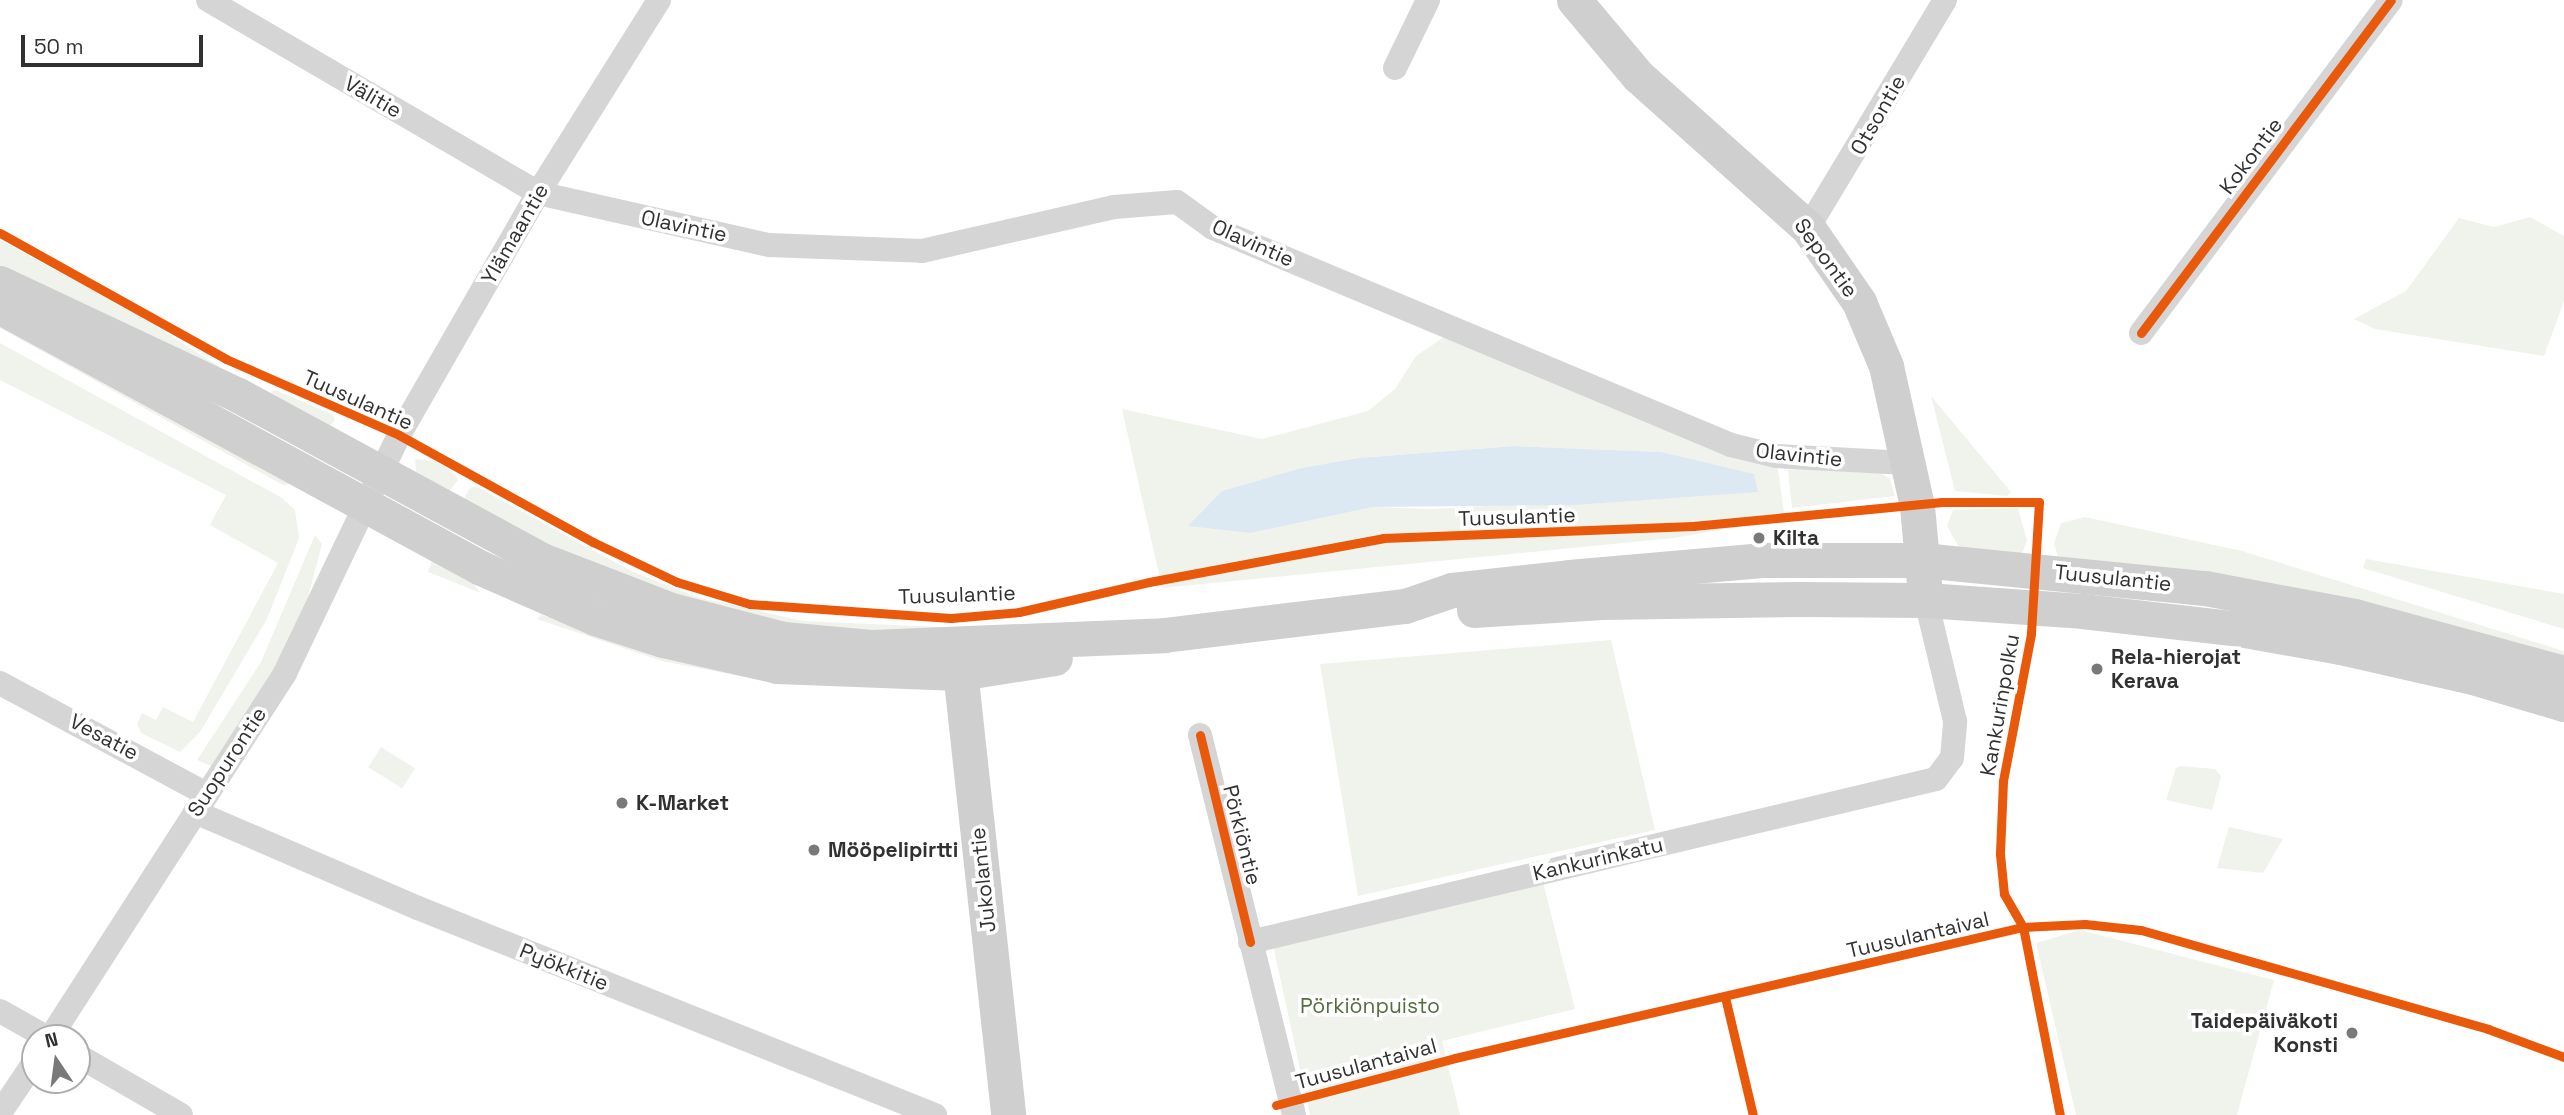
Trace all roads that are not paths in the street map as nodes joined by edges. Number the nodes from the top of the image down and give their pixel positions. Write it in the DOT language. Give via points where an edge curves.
graph roads {
  1 [pos="208,0"];
  2 [pos="659,0"];
  3 [pos="1428,0"];
  4 [pos="1574,0"];
  5 [pos="1945,0"];
  6 [pos="2391,0"];
  7 [pos="1395,68"];
  8 [pos="538,193"];
  9 [pos="1808,228"];
  10 [pos="0,283"];
  11 [pos="0,306"];
  12 [pos="2141,333"];
  13 [pos="1907,463"];
  14 [pos="374,490"];
  15 [pos="1922,560"];
  16 [pos="1926,600"];
  17 [pos="1405,606"];
  18 [pos="958,659"];
  19 [pos="2564,673"];
  20 [pos="0,683"];
  21 [pos="2564,704"];
  22 [pos="1200,735"];
  23 [pos="200,803"];
  24 [pos="1250,942"];
  25 [pos="0,1011"];
  26 [pos="24,1024"];
  27 [pos="58,1024"];
  28 [pos="91,1063"];
  29 [pos="21,1082"];
  30 [pos="0,1113"];
  31 [pos="181,1115"];
  32 [pos="935,1115"];
  33 [pos="1008,1115"];
  34 [pos="1294,1115"];
  1 -- 8 [label="street, Välitie"];
  2 -- 8 [label="street, Ylämaantie"];
  3 -- 7 [label="street"];
  4 -- 9 [label="main road, Sepontie" via="1638,76"];
  5 -- 9 [label="street, Otsontie"];
  6 -- 12 [label="street, Kokontie"];
  8 -- 13 [label="street, Olavintie" via="769,245 922,251 1114,207 1177,202 1213,228 1731,445 1776,456"];
  8 -- 14 [label="street, Ylämaantie" via="399,435"];
  9 -- 13 [label="main road, Sepontie" via="1875,334"];
  10 -- 14 [label="main road, Tuusulantie" via="238,395"];
  11 -- 14 [label="main road, Tuusulantie"];
  13 -- 15 [label="main road, Sepontie"];
  14 -- 18 [label="main road, Tuusulantie" via="671,611 783,639"];
  14 -- 23 [label="street, Suopurontie" via="285,673"];
  15 -- 16 [label="main road, Sepontie"];
  15 -- 17 [label="main road, Tuusulantie" via="1764,560 1679,567 1452,590"];
  15 -- 19 [label="main road, Tuusulantie" via="2204,588 2354,616"];
  16 -- 17 [label="main road, Tuusulantie" via="1615,602 1454,611"];
  16 -- 21 [label="main road, Tuusulantie" via="2239,629 2476,678"];
  16 -- 24 [label="street, Kankurinkatu" via="1955,721 1952,758 1936,779"];
  17 -- 18 [label="main road, Tuusulantie"];
  18 -- 33 [label="main road, Jukolantie"];
  20 -- 23 [label="street, Vesatie"];
  22 -- 24 [label="street, Pörkiöntie"];
  23 -- 27 [label="street, Suopurontie"];
  23 -- 32 [label="street, Pyökkitie" via="418,908"];
  24 -- 34 [label="street"];
  25 -- 26 [label="street"];
  28 -- 31 [label="street"];
  29 -- 30 [label="street"];
}
